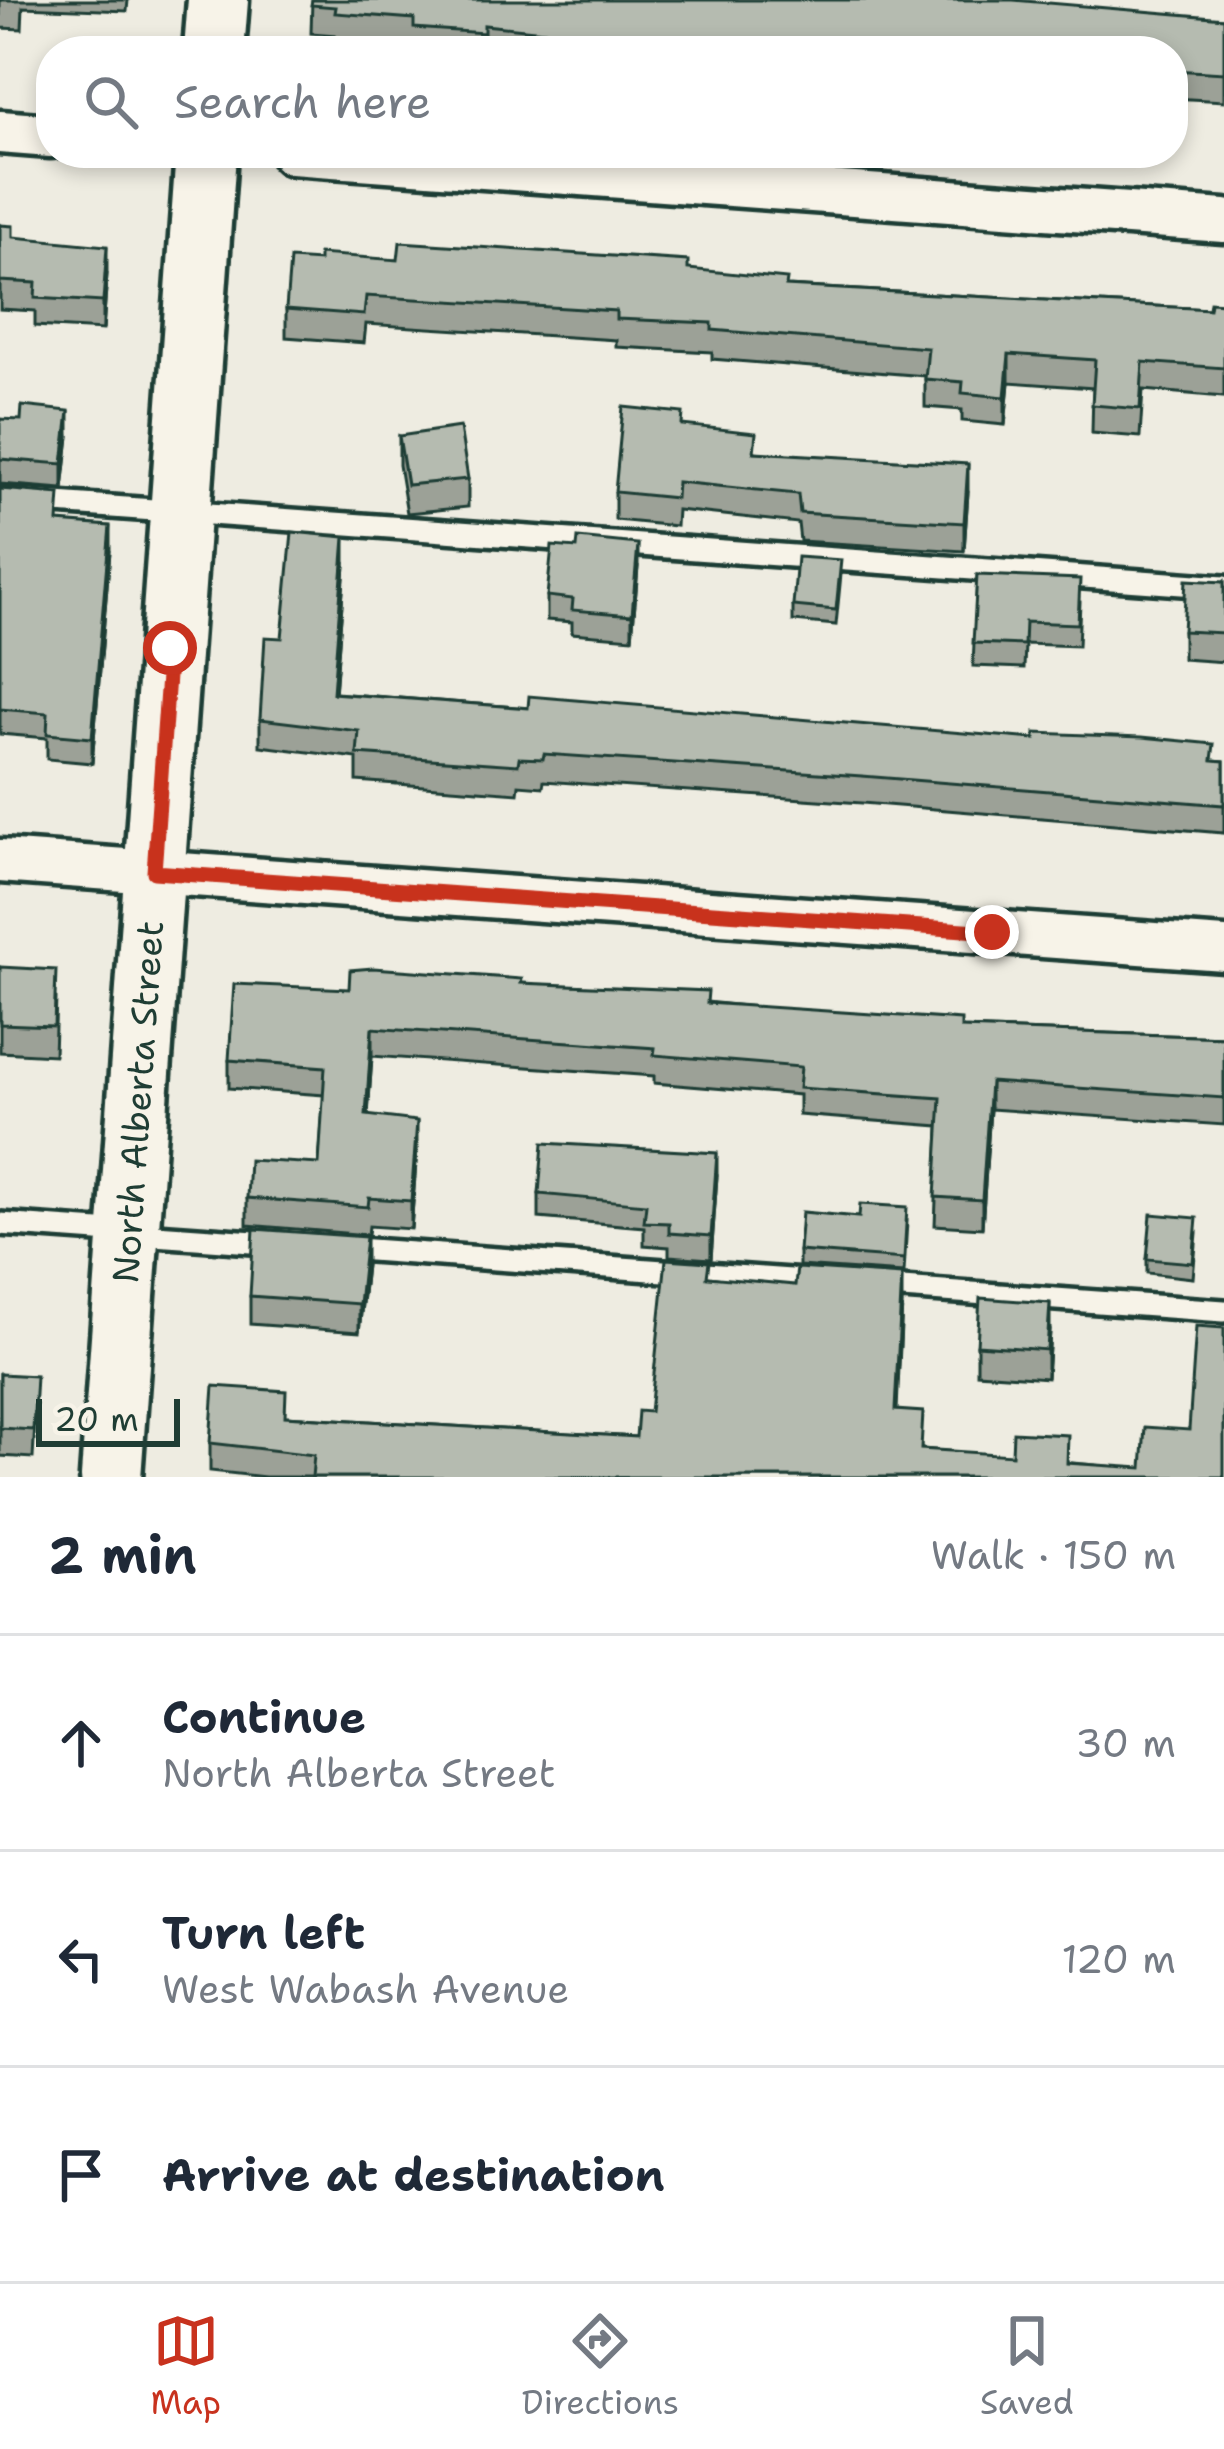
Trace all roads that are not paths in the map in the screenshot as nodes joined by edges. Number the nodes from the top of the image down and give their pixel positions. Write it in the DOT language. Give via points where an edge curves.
graph roads {
  1 [pos="218,0"];
  2 [pos="215,36"];
  3 [pos="0,132"];
  4 [pos="36,135"];
  5 [pos="205,168"];
  6 [pos="501,168"];
  7 [pos="1224,220"];
  8 [pos="0,499"];
  9 [pos="180,513"];
  10 [pos="1224,587"];
  11 [pos="0,861"];
  12 [pos="154,872"];
  13 [pos="1224,949"];
  14 [pos="0,1224"];
  15 [pos="128,1233"];
  16 [pos="295,1245"];
  17 [pos="319,1246"];
  18 [pos="1224,1311"];
  19 [pos="111,1477"];
  1 -- 2 [label="main road"];
  3 -- 4 [label="street"];
  5 -- 9 [label="main road, North Alberta Street"];
  6 -- 7 [label="street"];
  8 -- 9 [label="lane"];
  9 -- 10 [label="lane"];
  9 -- 12 [label="main road, North Alberta Street"];
  11 -- 12 [label="street"];
  12 -- 13 [label="street"];
  12 -- 15 [label="main road, North Alberta Street"];
  14 -- 15 [label="lane"];
  15 -- 16 [label="lane"];
  15 -- 19 [label="main road, North Alberta Street"];
  17 -- 18 [label="lane"];
}
